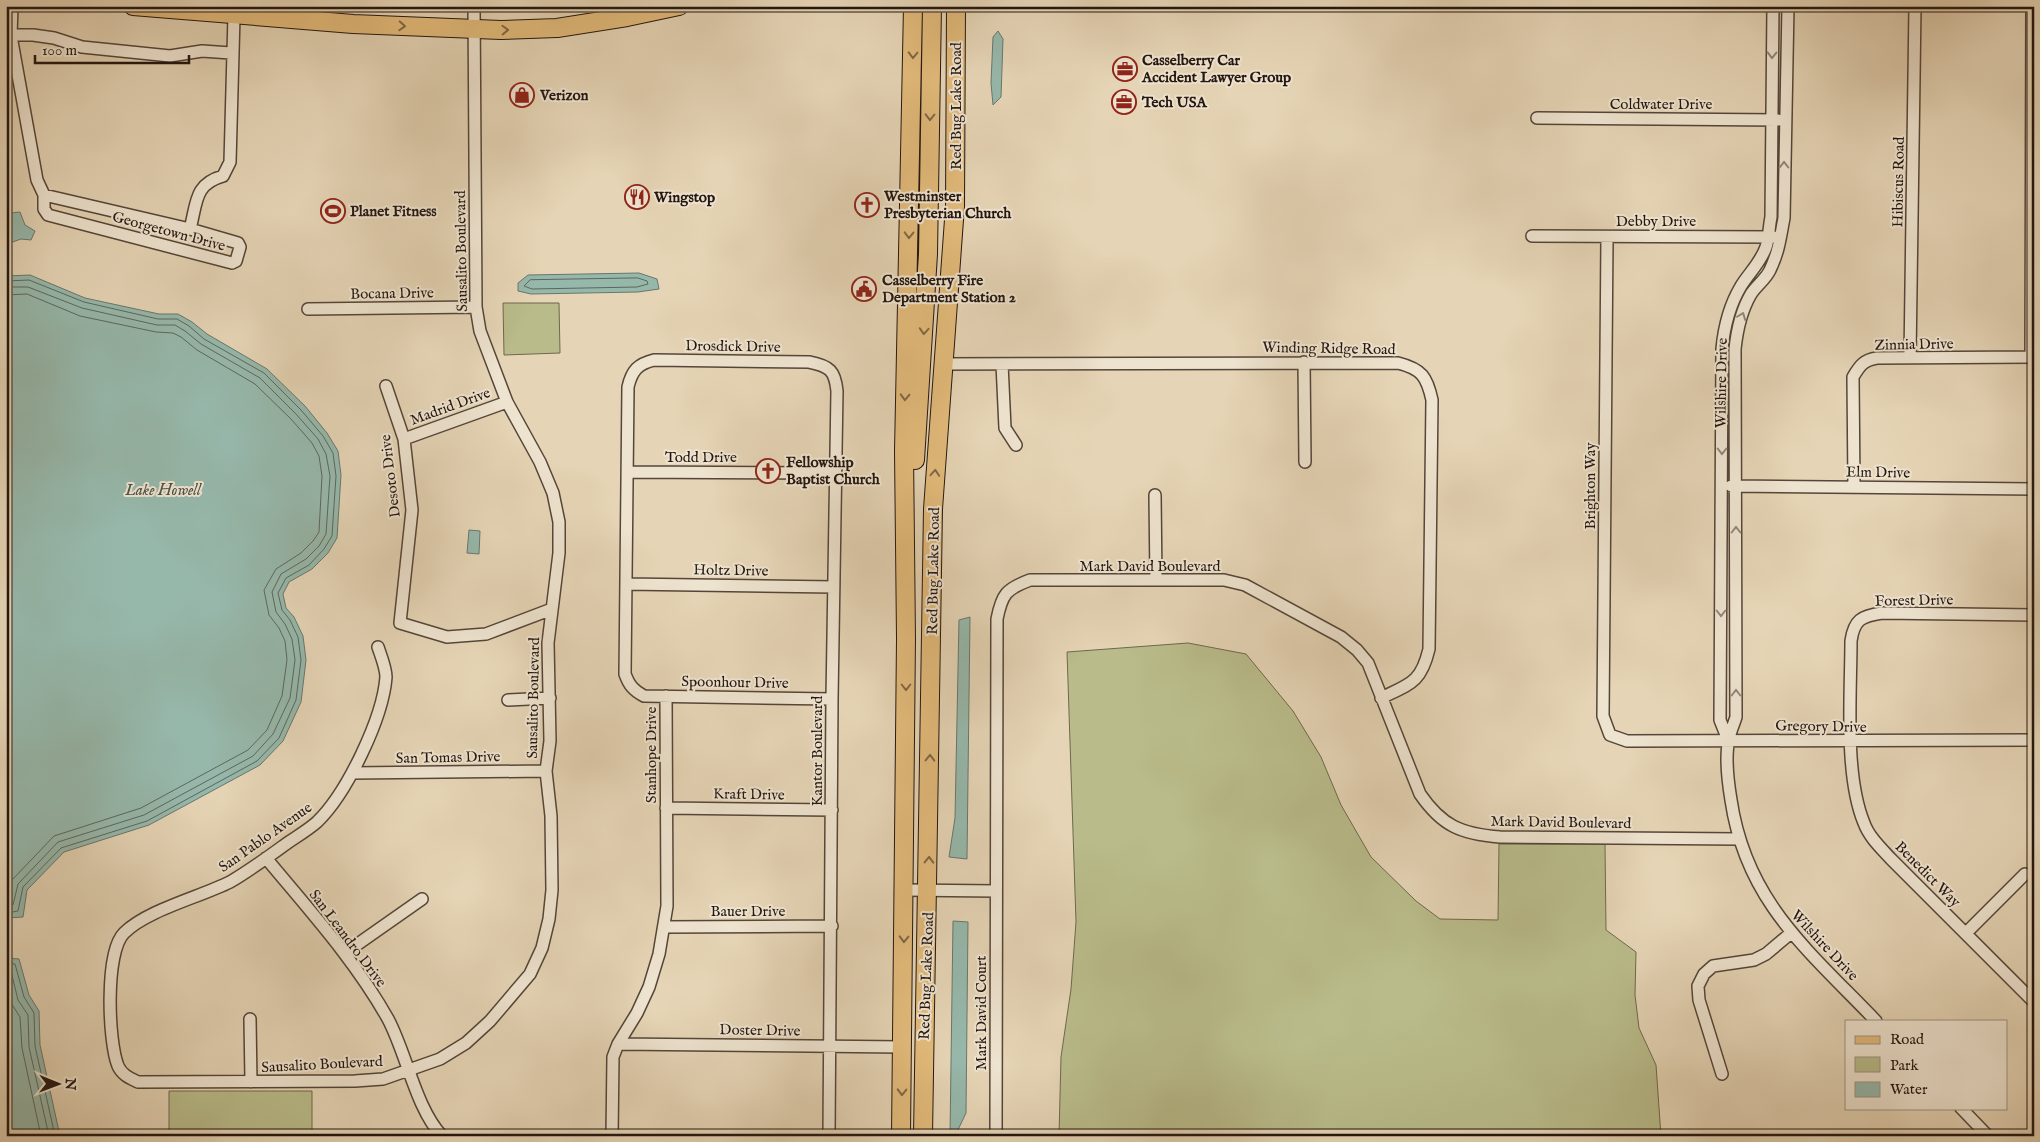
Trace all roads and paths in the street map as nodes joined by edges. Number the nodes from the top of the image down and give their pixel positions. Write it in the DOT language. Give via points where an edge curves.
graph roads {
  1 [pos="12,6"];
  2 [pos="133,6"];
  3 [pos="474,6"];
  4 [pos="679,6"];
  5 [pos="913,6"];
  6 [pos="932,6"];
  7 [pos="956,6"];
  8 [pos="1773,6"];
  9 [pos="1788,6"];
  10 [pos="1915,6"];
  11 [pos="2032,6"];
  12 [pos="664,9"];
  13 [pos="234,16"];
  14 [pos="475,29"];
  15 [pos="9,36"];
  16 [pos="231,53"];
  17 [pos="1537,118"];
  18 [pos="1772,120"];
  19 [pos="1785,120"];
  20 [pos="44,194"];
  21 [pos="190,229"];
  22 [pos="1532,236"];
  23 [pos="1767,236"];
  24 [pos="1607,237"];
  25 [pos="1780,237"];
  26 [pos="476,307"];
  27 [pos="308,309"];
  28 [pos="2032,357"];
  29 [pos="1910,358"];
  30 [pos="1304,362"];
  31 [pos="942,364"];
  32 [pos="1002,364"];
  33 [pos="636,367"];
  34 [pos="829,368"];
  35 [pos="386,386"];
  36 [pos="507,402"];
  37 [pos="404,439"];
  38 [pos="1016,445"];
  39 [pos="1305,462"];
  40 [pos="626,472"];
  41 [pos="835,473"];
  42 [pos="1722,486"];
  43 [pos="1736,486"];
  44 [pos="1854,487"];
  45 [pos="2034,489"];
  46 [pos="1156,495"];
  47 [pos="1156,580"];
  48 [pos="626,584"];
  49 [pos="834,586"];
  50 [pos="552,609"];
  51 [pos="2034,615"];
  52 [pos="906,638"];
  53 [pos="378,647"];
  54 [pos="666,696"];
  55 [pos="550,698"];
  56 [pos="1381,698"];
  57 [pos="832,699"];
  58 [pos="508,700"];
  59 [pos="1610,735"];
  60 [pos="1728,740"];
  61 [pos="2034,740"];
  62 [pos="1851,742"];
  63 [pos="546,771"];
  64 [pos="352,774"];
  65 [pos="666,808"];
  66 [pos="832,810"];
  67 [pos="1739,838"];
  68 [pos="266,858"];
  69 [pos="2025,874"];
  70 [pos="904,890"];
  71 [pos="928,890"];
  72 [pos="996,891"];
  73 [pos="422,899"];
  74 [pos="664,926"];
  75 [pos="832,926"];
  76 [pos="1791,933"];
  77 [pos="1966,933"];
  78 [pos="345,953"];
  79 [pos="2034,1002"];
  80 [pos="250,1019"];
  81 [pos="1875,1020"];
  82 [pos="618,1044"];
  83 [pos="830,1046"];
  84 [pos="902,1047"];
  85 [pos="408,1070"];
  86 [pos="1722,1074"];
  87 [pos="138,1082"];
  88 [pos="251,1082"];
  89 [pos="1964,1110"];
  90 [pos="442,1136"];
  91 [pos="612,1136"];
  92 [pos="829,1136"];
  93 [pos="902,1136"];
  94 [pos="916,1136"];
  95 [pos="923,1136"];
  96 [pos="996,1136"];
  97 [pos="1988,1136"];
  1 -- 15 [label="street, Georgetown Drive"];
  2 -- 13 [label="main road"];
  3 -- 14 [label="street, Sausalito Boulevard"];
  4 -- 12 [label="main road"];
  5 -- 52 [label="main road, Red Bug Lake Road, one-way" via="904,451"];
  6 -- 52 [label="main road, one-way" via="927,292"];
  7 -- 31 [label="main road, Red Bug Lake Road" via="955,206"];
  8 -- 18 [label="street, Wilshire Drive, one-way"];
  9 -- 19 [label="street, Wilshire Drive"];
  10 -- 29 [label="street, Hibiscus Road"];
  11 -- 28 [label="street"];
  14 -- 12 [label="main road, one-way" via="557,28"];
  13 -- 14 [label="main road, one-way"];
  13 -- 16 [label="street, Georgetown Drive"];
  14 -- 26 [label="street, Sausalito Boulevard"];
  15 -- 16 [label="street" via="33,35 82,47 170,56 202,51"];
  15 -- 20 [label="street, Georgetown Drive" via="37,180"];
  16 -- 21 [label="street, Georgetown Drive" via="230,162 223,176 209,180 200,190"];
  17 -- 18 [label="street, Coldwater Drive"];
  18 -- 19 [label="street, Coldwater Drive"];
  18 -- 23 [label="street, Wilshire Drive" via="1771,217"];
  25 -- 19 [label="street, Wilshire Drive, one-way" via="1784,218"];
  20 -- 21 [label="street, Georgetown Drive"];
  20 -- 21 [label="street, Georgetown Drive" via="44,209 48,215 232,263 236,261 238,243"];
  22 -- 24 [label="street, Debby Drive"];
  23 -- 24 [label="street, Debby Drive"];
  23 -- 25 [label="street, Debby Drive"];
  23 -- 42 [label="street, Wilshire Drive, one-way" via="1767,246 1740,286 1724,326"];
  24 -- 59 [label="street, Brighton Way" via="1603,716"];
  43 -- 25 [label="street, Wilshire Drive, one-way" via="1737,329 1752,294 1769,273 1779,250"];
  26 -- 27 [label="street, Bocana Drive"];
  26 -- 36 [label="street, Sausalito Boulevard" via="480,331"];
  28 -- 29 [label="street, Zinnia Drive"];
  29 -- 44 [label="street, Zinnia Drive" via="1867,360 1853,377"];
  30 -- 32 [label="street, Winding Ridge Road"];
  30 -- 39 [label="street"];
  30 -- 56 [label="street, Winding Ridge Road" via="1398,364 1412,367 1422,374 1429,386 1432,400 1429,649 1420,675 1410,684"];
  31 -- 32 [label="street, Winding Ridge Road"];
  71 -- 31 [label="main road, Red Bug Lake Road, one-way" via="933,509"];
  32 -- 38 [label="street" via="1004,428"];
  33 -- 34 [label="street, Drosdick Drive" via="664,360 809,362"];
  33 -- 40 [label="street, Stanhope Drive" via="630,375 628,387"];
  34 -- 41 [label="street, Kantor Boulevard" via="836,378 837,392"];
  35 -- 37 [label="street, Desoto Drive"];
  36 -- 37 [label="street, Madrid Drive"];
  36 -- 50 [label="street, Sausalito Boulevard" via="553,493 559,522 559,545"];
  37 -- 50 [label="street, Desoto Drive" via="412,510 400,624 447,637 486,634"];
  40 -- 41 [label="street, Todd Drive"];
  40 -- 48 [label="street, Stanhope Drive"];
  41 -- 49 [label="street, Kantor Boulevard"];
  42 -- 43 [label="street, Elm Drive"];
  42 -- 60 [label="street, Wilshire Drive, one-way" via="1720,720"];
  43 -- 44 [label="street, Elm Drive"];
  60 -- 43 [label="street, Wilshire Drive, one-way" via="1736,717"];
  44 -- 45 [label="street, Elm Drive"];
  46 -- 47 [label="street"];
  47 -- 56 [label="street, Mark David Boulevard" via="1224,580 1264,594 1358,650 1368,664"];
  47 -- 72 [label="street, Mark David Boulevard" via="1030,580 1008,590 1001,601 997,619"];
  48 -- 49 [label="street, Holtz Drive"];
  48 -- 54 [label="street, Stanhope Drive" via="625,674 629,685 644,696"];
  49 -- 57 [label="street, Kantor Boulevard"];
  50 -- 55 [label="street, Sausalito Boulevard" via="548,642"];
  51 -- 62 [label="street, Forest Drive" via="1882,613 1859,620 1853,627 1851,640"];
  52 -- 70 [label="main road, Red Bug Lake Road, one-way"];
  53 -- 64 [label="street, San Pablo Avenue" via="386,675 380,705"];
  54 -- 57 [label="street, Spoonhour Drive"];
  54 -- 65 [label="street, Stanhope Drive"];
  55 -- 58 [label="street"];
  55 -- 63 [label="street, Sausalito Boulevard"];
  56 -- 67 [label="street, Mark David Boulevard" via="1420,794 1432,812 1459,829 1478,836 1500,837"];
  57 -- 66 [label="street, Kantor Boulevard"];
  59 -- 60 [label="street, Gregory Drive" via="1626,741"];
  60 -- 62 [label="street, Gregory Drive"];
  60 -- 67 [label="street, Wilshire Drive" via="1728,781"];
  61 -- 62 [label="street, Gregory Drive"];
  62 -- 77 [label="street, Benedict Way" via="1856,796 1864,824 1876,843"];
  63 -- 64 [label="street, San Tomas Drive"];
  63 -- 85 [label="street, Sausalito Boulevard" via="551,816 552,890 542,948 530,974 490,1021 466,1043 440,1059"];
  64 -- 68 [label="street, San Pablo Avenue" via="317,822"];
  65 -- 66 [label="street, Kraft Drive"];
  65 -- 74 [label="street, Stanhope Drive" via="667,906"];
  66 -- 75 [label="street, Kantor Boulevard"];
  67 -- 76 [label="street, Wilshire Drive" via="1761,891"];
  68 -- 78 [label="street, San Leandro Drive"];
  68 -- 87 [label="street, San Pablo Avenue" via="230,882 139,922 123,934 112,963 112,1040 118,1066 125,1076"];
  69 -- 77 [label="street"];
  70 -- 71 [label="street"];
  70 -- 84 [label="main road, Red Bug Lake Road, one-way"];
  71 -- 72 [label="street"];
  71 -- 95 [label="main road, Red Bug Lake Road"];
  72 -- 96 [label="street, Mark David Court"];
  73 -- 78 [label="street"];
  74 -- 75 [label="street, Bauer Drive"];
  74 -- 82 [label="street, Stanhope Drive" via="649,987"];
  75 -- 83 [label="street, Kantor Boulevard"];
  76 -- 81 [label="street, Wilshire Drive"];
  76 -- 86 [label="street" via="1760,957 1713,966 1698,986 1699,1000"];
  77 -- 79 [label="street, Benedict Way"];
  78 -- 85 [label="street, San Leandro Drive" via="389,1022"];
  80 -- 88 [label="street"];
  82 -- 83 [label="street, Doster Drive"];
  82 -- 91 [label="street, Stanhope Drive" via="613,1057"];
  83 -- 84 [label="street, Doster Drive"];
  83 -- 92 [label="street, Kantor Boulevard"];
  84 -- 93 [label="main road, Red Bug Lake Road, one-way"];
  84 -- 94 [label="main road" via="916,1070"];
  85 -- 88 [label="street, Sausalito Boulevard" via="383,1079"];
  85 -- 90 [label="street" via="430,1120"];
  87 -- 88 [label="street, Sausalito Boulevard"];
  89 -- 97 [label="street"];
}
